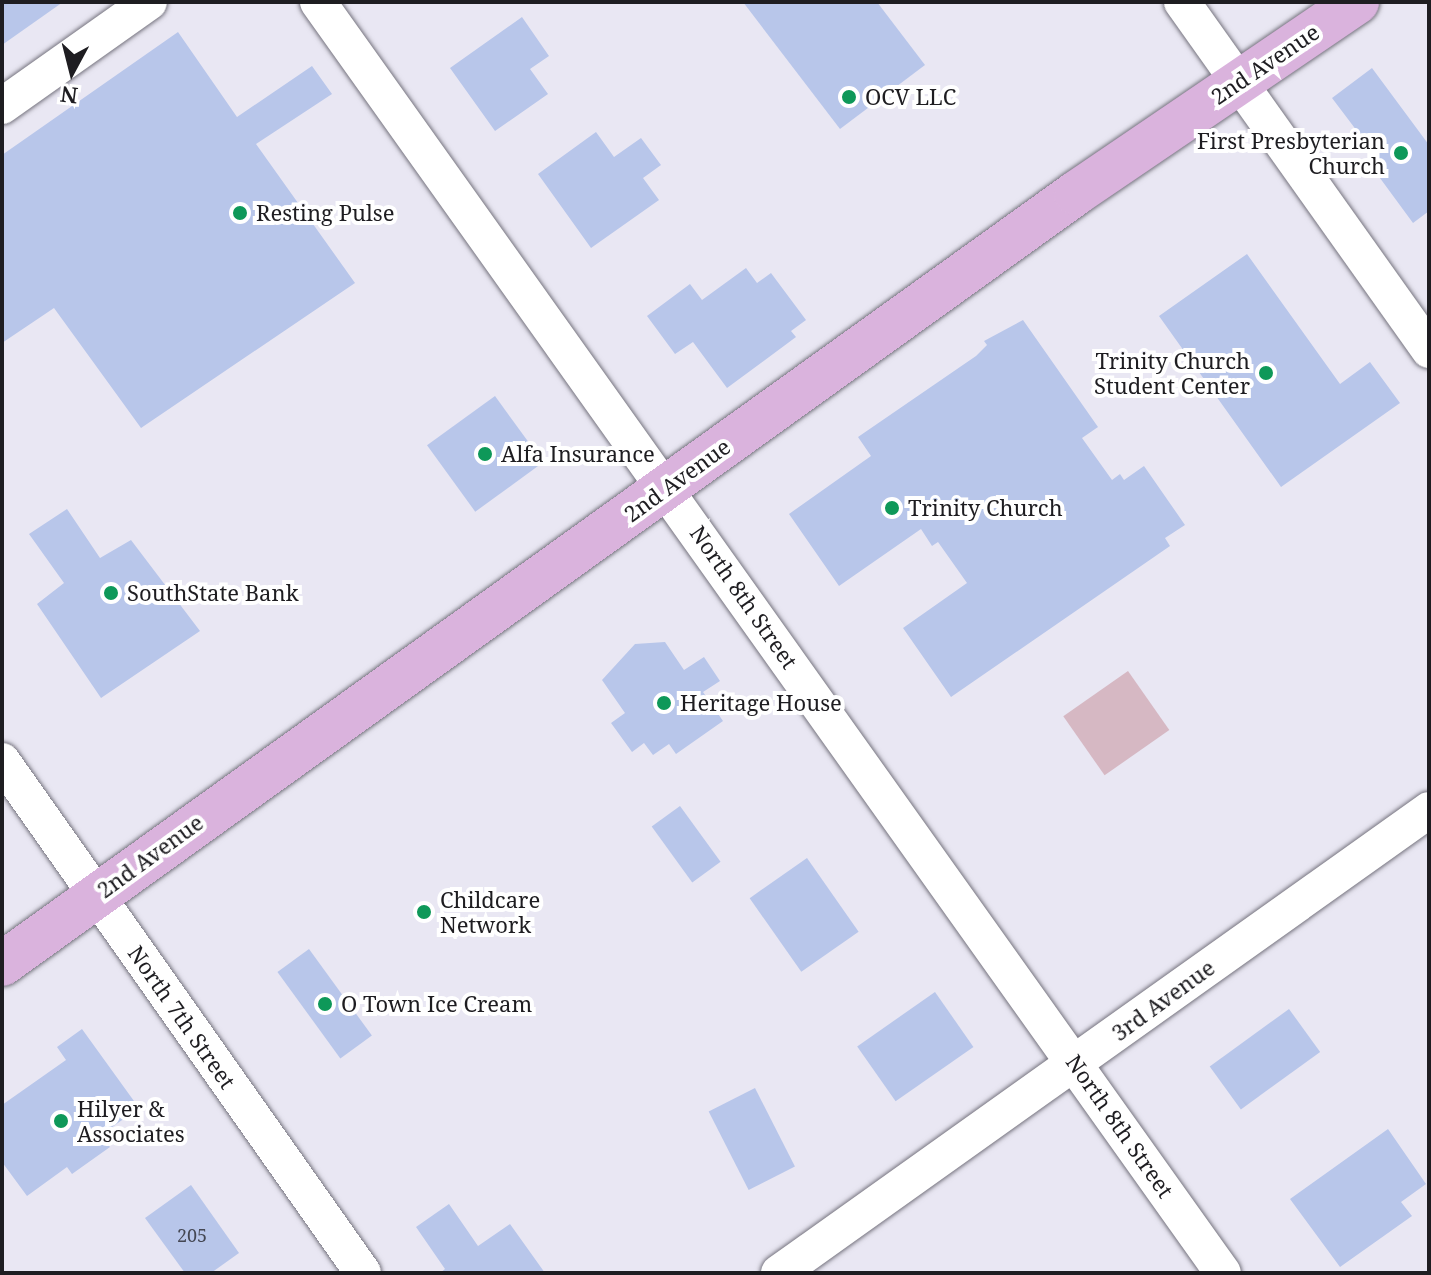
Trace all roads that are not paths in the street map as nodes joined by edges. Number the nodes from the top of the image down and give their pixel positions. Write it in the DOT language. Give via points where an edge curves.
graph roads {
  1 [pos="149,2"];
  2 [pos="318,2"];
  3 [pos="1182,2"];
  4 [pos="1357,2"];
  5 [pos="1239,81"];
  6 [pos="2,106"];
  7 [pos="1429,350"];
  8 [pos="666,488"];
  9 [pos="2,761"];
  10 [pos="1429,810"];
  11 [pos="96,895"];
  12 [pos="2,964"];
  13 [pos="1075,1063"];
  14 [pos="363,1273"];
  15 [pos="779,1273"];
  16 [pos="1223,1273"];
  1 -- 6 [label="street"];
  2 -- 8 [label="street, North 8th Street"];
  3 -- 5 [label="street"];
  4 -- 5 [label="main road, 2nd Avenue"];
  5 -- 7 [label="street"];
  5 -- 8 [label="main road, 2nd Avenue"];
  8 -- 11 [label="main road, 2nd Avenue"];
  8 -- 13 [label="street, North 8th Street"];
  9 -- 11 [label="street, North 7th Street"];
  10 -- 13 [label="street, 3rd Avenue"];
  11 -- 12 [label="main road, 2nd Avenue"];
  11 -- 14 [label="street, North 7th Street"];
  13 -- 15 [label="street, 3rd Avenue"];
  13 -- 16 [label="street, North 8th Street"];
}
